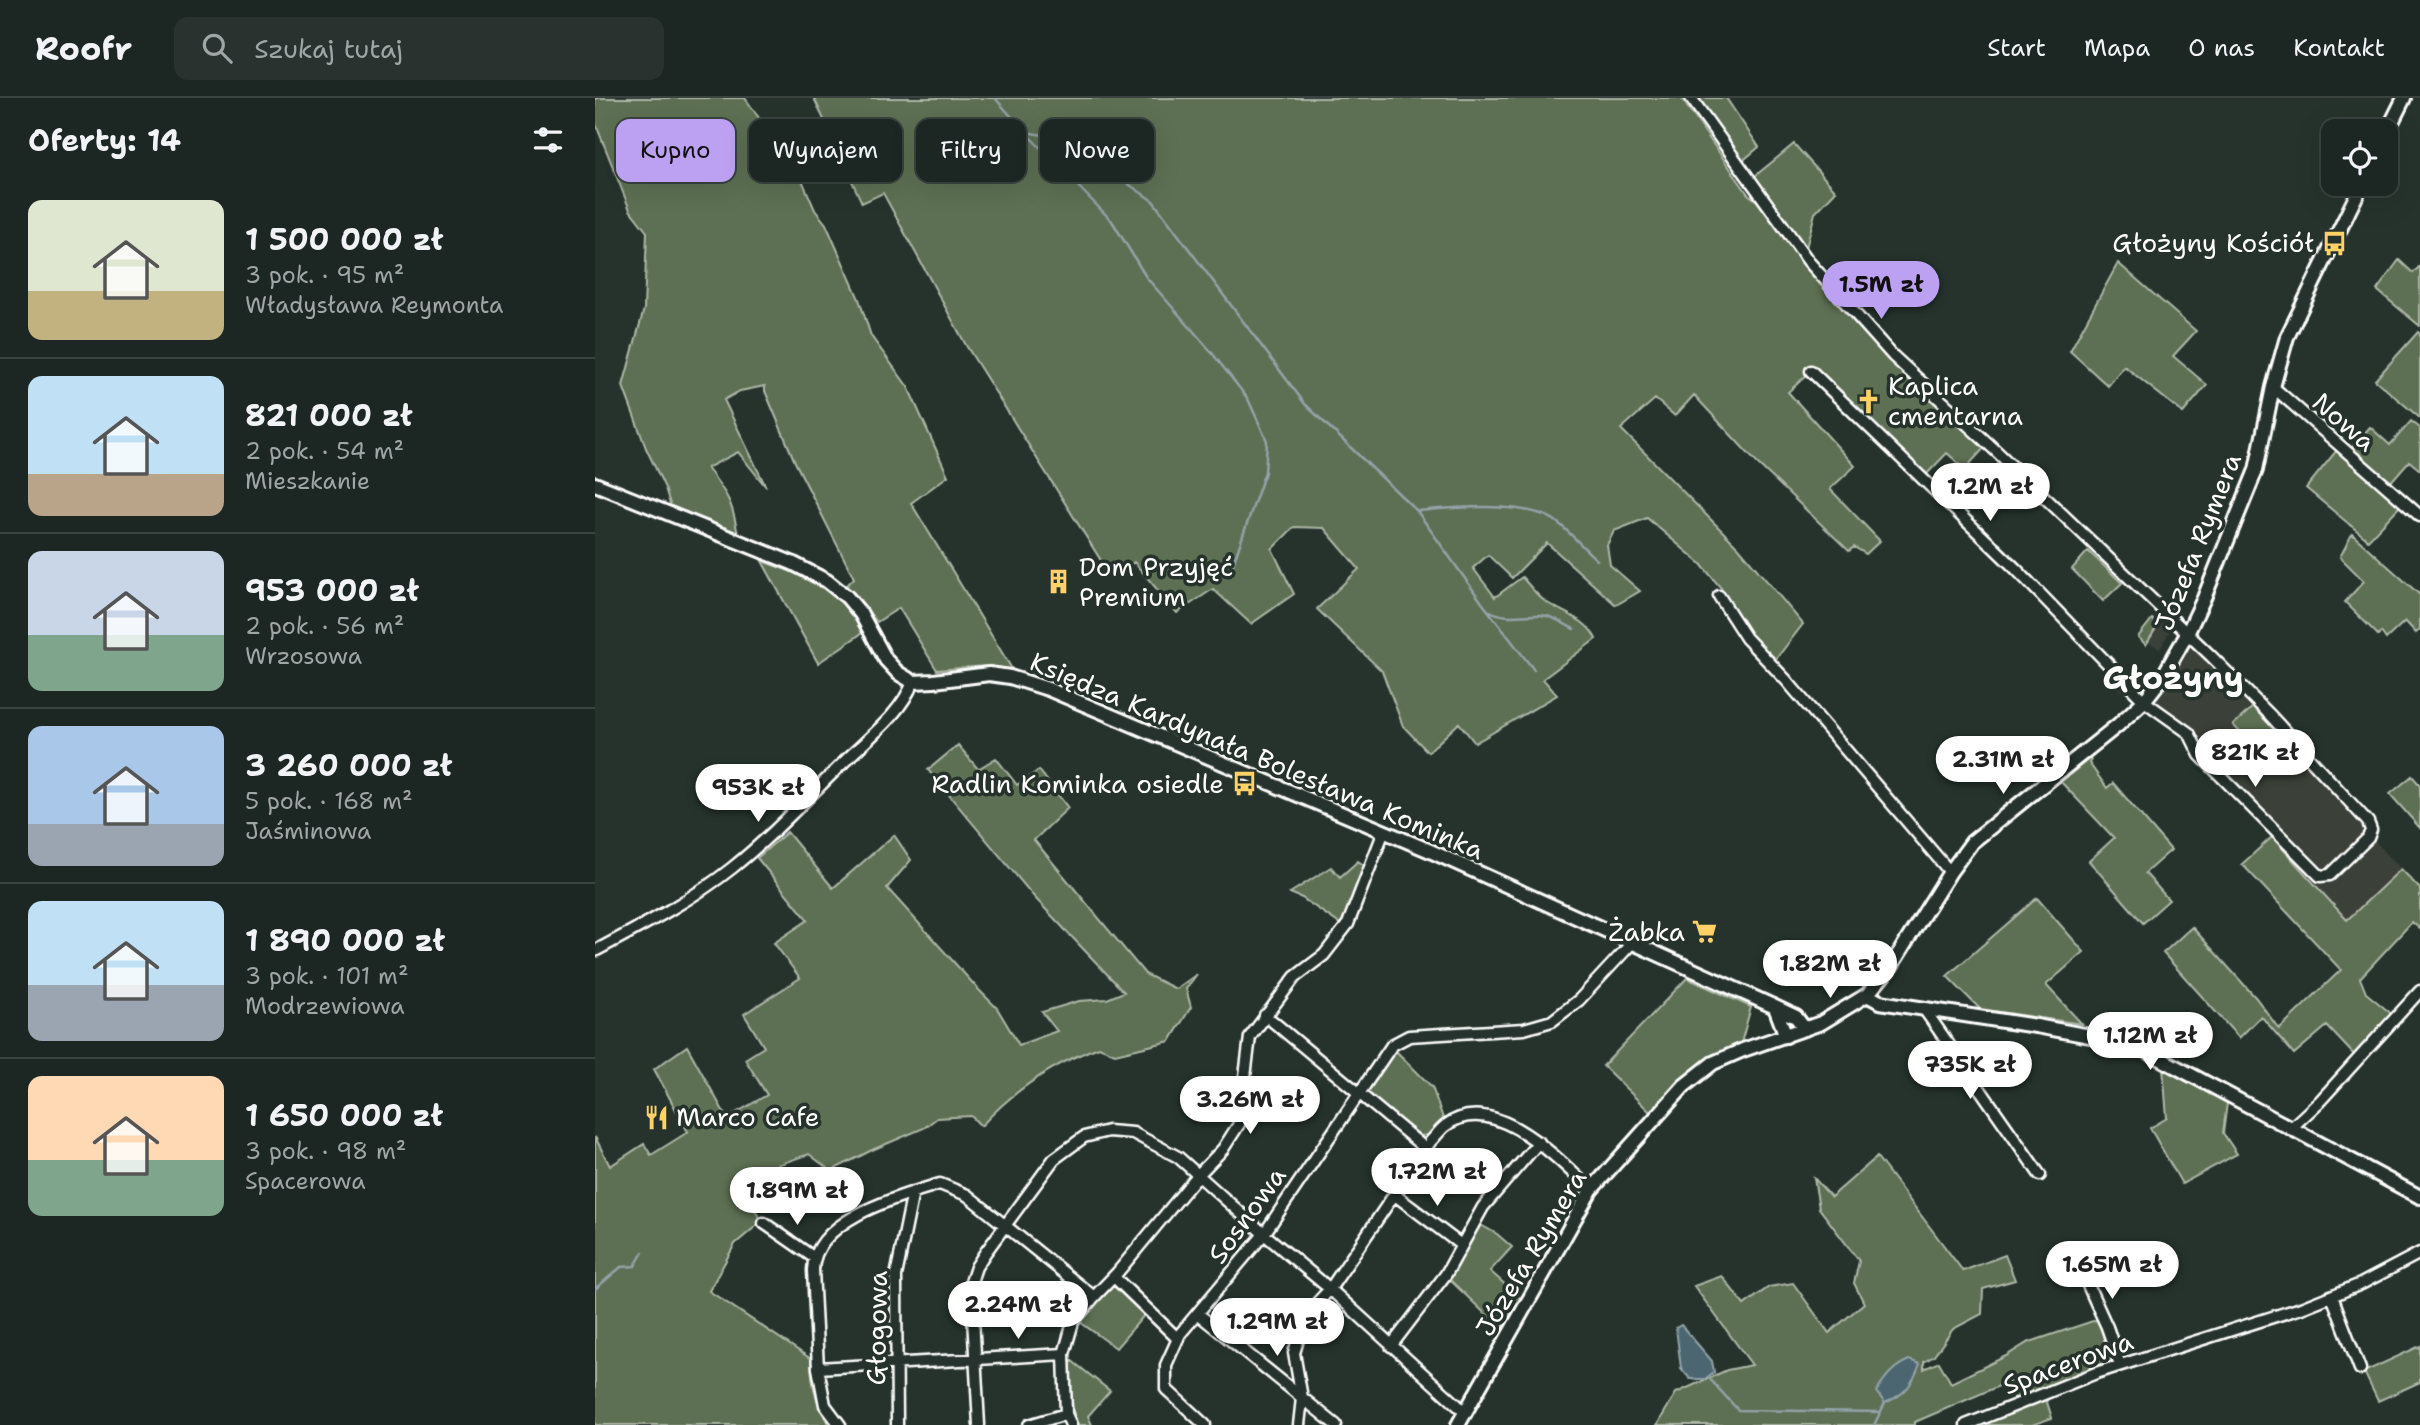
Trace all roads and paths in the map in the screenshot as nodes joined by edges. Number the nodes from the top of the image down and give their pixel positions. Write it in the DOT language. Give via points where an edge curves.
graph roads {
  1 [pos="1691,98"];
  2 [pos="2404,98"];
  3 [pos="2394,119"];
  4 [pos="2356,196"];
  5 [pos="1811,371"];
  6 [pos="2273,387"];
  7 [pos="595,484"];
  8 [pos="2420,516"];
  9 [pos="1719,596"];
  10 [pos="2187,634"];
  11 [pos="913,682"];
  12 [pos="2144,701"];
  13 [pos="1384,831"];
  14 [pos="1950,872"];
  15 [pos="1632,943"];
  16 [pos="595,951"];
  17 [pos="2420,991"];
  18 [pos="1867,995"];
  19 [pos="1775,1007"];
  20 [pos="1924,1009"];
  21 [pos="1265,1015"];
  22 [pos="1805,1029"];
  23 [pos="1786,1036"];
  24 [pos="1358,1094"];
  25 [pos="2290,1129"];
  26 [pos="1539,1142"];
  27 [pos="1426,1149"];
  28 [pos="1198,1175"];
  29 [pos="2040,1175"];
  30 [pos="1591,1190"];
  31 [pos="913,1192"];
  32 [pos="1395,1195"];
  33 [pos="2420,1197"];
  34 [pos="764,1223"];
  35 [pos="1005,1224"];
  36 [pos="1264,1234"];
  37 [pos="1461,1245"];
  38 [pos="2072,1250"];
  39 [pos="2420,1253"];
  40 [pos="813,1257"];
  41 [pos="1114,1277"];
  42 [pos="1330,1289"];
  43 [pos="2332,1296"];
  44 [pos="1094,1297"];
  45 [pos="1198,1314"];
  46 [pos="1178,1339"];
  47 [pos="1391,1346"];
  48 [pos="1064,1354"];
  49 [pos="975,1360"];
  50 [pos="896,1364"];
  51 [pos="2120,1365"];
  52 [pos="818,1368"];
  53 [pos="2360,1369"];
  54 [pos="1302,1398"];
  55 [pos="1466,1413"];
  56 [pos="1066,1414"];
  57 [pos="840,1425"];
  58 [pos="897,1425"];
  59 [pos="979,1425"];
  60 [pos="1029,1425"];
  61 [pos="1072,1425"];
  62 [pos="1205,1425"];
  63 [pos="1299,1425"];
  64 [pos="1336,1425"];
  65 [pos="1458,1425"];
  66 [pos="1966,1425"];
  1 -- 10 [label="street" via="1809,262 1892,356"];
  2 -- 3 [label="street"];
  4 -- 6 [label="street, Józefa Rymera" via="2287,337"];
  5 -- 12 [label="street" via="2016,569"];
  6 -- 8 [label="street, Nowa"];
  6 -- 10 [label="street, Józefa Rymera" via="2256,470"];
  7 -- 11 [label="street" via="827,580 861,614 886,660"];
  9 -- 14 [label="street" via="1746,638"];
  10 -- 12 [label="street, Józefa Rymera"];
  10 -- 12 [label="street" via="2269,714 2368,822 2368,838 2330,875 2320,876 2200,755 2189,733"];
  11 -- 13 [label="street, Księdza Kardynała Bolesława Kominka" via="989,674 1028,682"];
  11 -- 16 [label="street" via="888,720 756,848 655,918"];
  12 -- 14 [label="street, Józefa Rymera" via="1972,842"];
  13 -- 15 [label="street, Księdza Kardynała Bolesława Kominka"];
  13 -- 21 [label="street" via="1348,924"];
  14 -- 18 [label="street, Józefa Rymera" via="1891,966"];
  15 -- 19 [label="street, Księdza Kardynała Bolesława Kominka"];
  15 -- 24 [label="street, Sosnowa" via="1579,1000 1552,1021 1524,1029 1409,1036 1392,1045"];
  17 -- 25 [label="street"];
  18 -- 20 [label="street" via="1880,1002"];
  18 -- 22 [label="street, Józefa Rymera" via="1833,1018"];
  19 -- 22 [label="street, Księdza Kardynała Bolesława Kominka" via="1796,1017"];
  19 -- 23 [label="street"];
  20 -- 25 [label="street" via="2133,1044"];
  20 -- 29 [label="street"];
  21 -- 24 [label="street"];
  21 -- 28 [label="street" via="1250,1037 1240,1124"];
  22 -- 23 [label="street, Józefa Rymera"];
  23 -- 30 [label="street, Józefa Rymera" via="1743,1050 1699,1073"];
  24 -- 27 [label="street"];
  24 -- 36 [label="street, Sosnowa"];
  25 -- 33 [label="street"];
  26 -- 27 [label="street" via="1510,1123 1465,1116 1445,1125"];
  26 -- 30 [label="street"];
  26 -- 37 [label="street" via="1483,1207"];
  27 -- 32 [label="street"];
  28 -- 35 [label="street" via="1178,1157 1133,1133 1108,1130 1084,1138 1054,1159"];
  28 -- 36 [label="street"];
  28 -- 41 [label="street"];
  30 -- 55 [label="street, Józefa Rymera"];
  31 -- 35 [label="street" via="940,1184 967,1195"];
  31 -- 40 [label="street" via="843,1223"];
  31 -- 50 [label="street, Głogowa" via="896,1276"];
  32 -- 37 [label="street"];
  32 -- 42 [label="street"];
  34 -- 40 [label="street"];
  35 -- 44 [label="street"];
  35 -- 49 [label="street" via="971,1282"];
  36 -- 42 [label="street"];
  36 -- 45 [label="street, Sosnowa"];
  37 -- 47 [label="street" via="1446,1274"];
  38 -- 51 [label="street"];
  39 -- 43 [label="street, Spacerowa"];
  40 -- 52 [label="street"];
  41 -- 44 [label="street"];
  41 -- 46 [label="street"];
  42 -- 47 [label="street"];
  42 -- 54 [label="street" via="1305,1316 1294,1353"];
  43 -- 51 [label="street, Spacerowa"];
  43 -- 53 [label="street"];
  44 -- 48 [label="street" via="1073,1322"];
  45 -- 46 [label="street, Sosnowa"];
  45 -- 54 [label="street"];
  46 -- 62 [label="street, Sosnowa" via="1166,1365 1167,1389"];
  47 -- 55 [label="street"];
  48 -- 49 [label="street"];
  48 -- 56 [label="street"];
  49 -- 50 [label="street"];
  49 -- 59 [label="street"];
  50 -- 52 [label="street"];
  50 -- 58 [label="street, Głogowa"];
  51 -- 66 [label="street, Spacerowa"];
  52 -- 57 [label="street" via="824,1405"];
  54 -- 63 [label="street"];
  54 -- 64 [label="street"];
  55 -- 65 [label="street, Józefa Rymera"];
  56 -- 60 [label="street"];
  56 -- 61 [label="street"];
}
